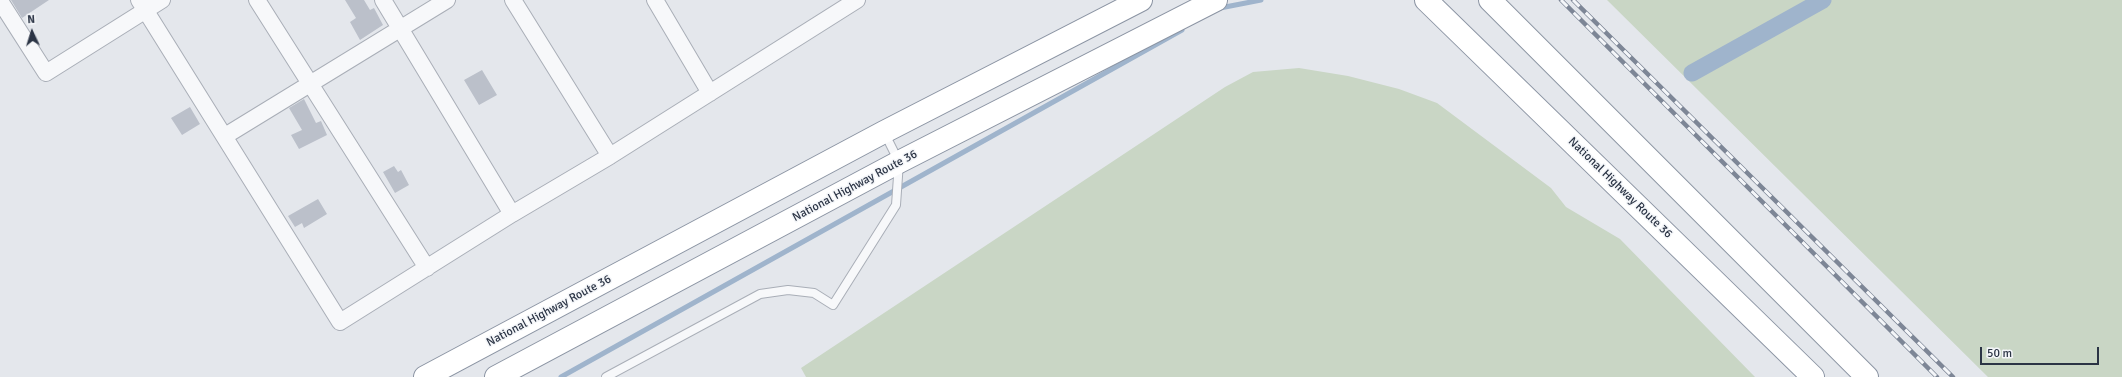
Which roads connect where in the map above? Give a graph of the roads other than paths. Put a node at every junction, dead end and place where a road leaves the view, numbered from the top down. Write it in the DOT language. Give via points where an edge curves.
graph roads {
  1 [pos="162,0"];
  2 [pos="257,0"];
  3 [pos="383,0"];
  4 [pos="447,0"];
  5 [pos="513,0"];
  6 [pos="655,0"];
  7 [pos="857,0"];
  8 [pos="1141,0"];
  9 [pos="1216,0"];
  10 [pos="1426,0"];
  11 [pos="1490,0"];
  12 [pos="0,1"];
  13 [pos="142,5"];
  14 [pos="401,28"];
  15 [pos="310,84"];
  16 [pos="710,93"];
  17 [pos="884,132"];
  18 [pos="225,136"];
  19 [pos="610,156"];
  20 [pos="899,162"];
  21 [pos="512,214"];
  22 [pos="426,268"];
  23 [pos="425,377"];
  24 [pos="496,377"];
  25 [pos="606,377"];
  26 [pos="1813,377"];
  27 [pos="1867,377"];
  1 -- 13 [label="street"];
  2 -- 15 [label="street"];
  3 -- 14 [label="street"];
  4 -- 14 [label="street"];
  5 -- 19 [label="street"];
  6 -- 16 [label="street"];
  7 -- 16 [label="street"];
  8 -- 17 [label="highway, National Highway Route 36"];
  9 -- 20 [label="highway, National Highway Route 36"];
  10 -- 26 [label="highway, National Highway Route 36"];
  11 -- 27 [label="highway"];
  12 -- 13 [label="street" via="46,73"];
  13 -- 18 [label="street"];
  14 -- 15 [label="street"];
  14 -- 21 [label="street"];
  15 -- 18 [label="street"];
  15 -- 22 [label="street"];
  16 -- 19 [label="street"];
  17 -- 20 [label="lane"];
  17 -- 23 [label="highway, National Highway Route 36"];
  18 -- 22 [label="street" via="340,322"];
  19 -- 21 [label="street"];
  20 -- 24 [label="highway, National Highway Route 36"];
  20 -- 25 [label="lane" via="896,205 833,304 814,293 788,290 760,294"];
  21 -- 22 [label="street"];
}
